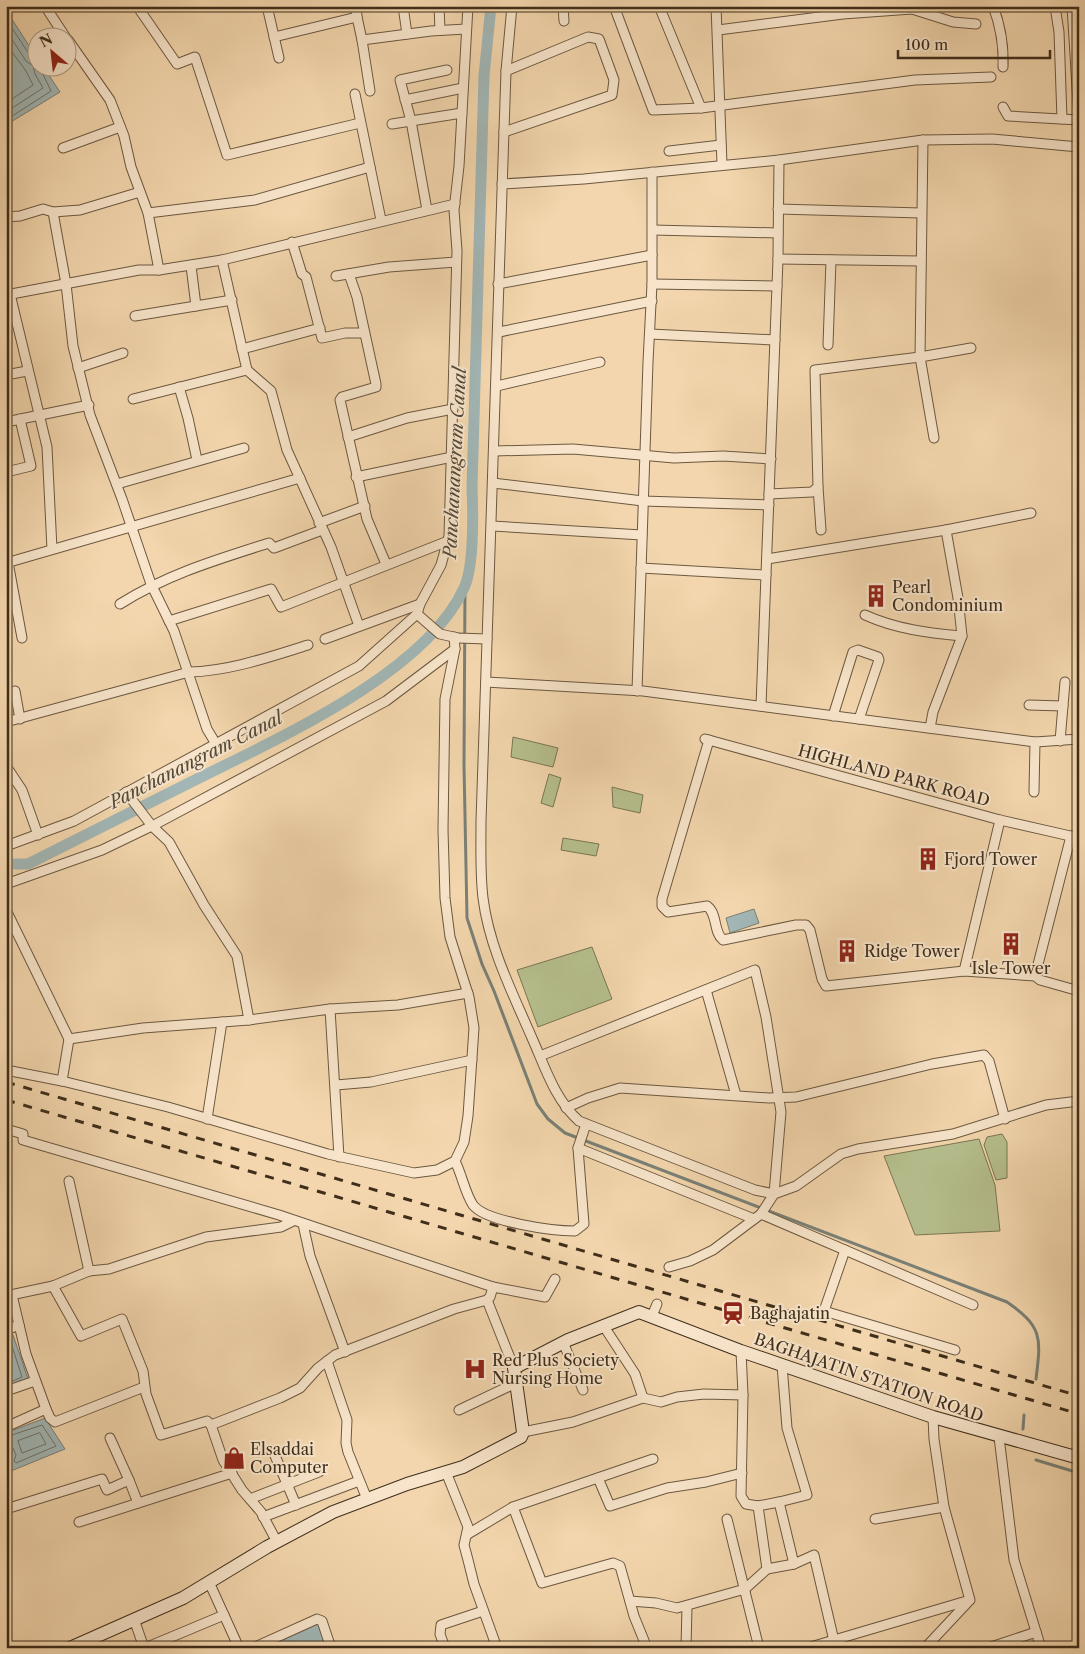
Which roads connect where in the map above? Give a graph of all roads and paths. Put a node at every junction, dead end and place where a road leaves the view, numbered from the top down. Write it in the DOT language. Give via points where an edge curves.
graph roads {
  1 [pos="45,6"];
  2 [pos="137,6"];
  3 [pos="267,6"];
  4 [pos="356,6"];
  5 [pos="403,6"];
  6 [pos="439,6"];
  7 [pos="468,6"];
  8 [pos="512,6"];
  9 [pos="563,6"];
  10 [pos="614,6"];
  11 [pos="658,6"];
  12 [pos="716,6"];
  13 [pos="993,6"];
  14 [pos="1055,6"];
  15 [pos="1072,6"];
  16 [pos="357,17"];
  17 [pos="564,21"];
  18 [pos="976,24"];
  19 [pos="60,28"];
  20 [pos="466,29"];
  21 [pos="440,30"];
  22 [pos="718,30"];
  23 [pos="407,34"];
  24 [pos="274,37"];
  25 [pos="362,40"];
  26 [pos="78,55"];
  27 [pos="278,58"];
  28 [pos="1003,67"];
  29 [pos="447,70"];
  30 [pos="506,72"];
  31 [pos="991,77"];
  32 [pos="463,88"];
  33 [pos="370,91"];
  34 [pos="355,94"];
  35 [pos="405,100"];
  36 [pos="720,105"];
  37 [pos="1003,107"];
  38 [pos="700,108"];
  39 [pos="462,113"];
  40 [pos="1062,119"];
  41 [pos="1079,120"];
  42 [pos="411,121"];
  43 [pos="360,123"];
  44 [pos="392,124"];
  45 [pos="120,127"];
  46 [pos="504,132"];
  47 [pos="923,140"];
  48 [pos="721,145"];
  49 [pos="1079,147"];
  50 [pos="63,148"];
  51 [pos="669,151"];
  52 [pos="780,160"];
  53 [pos="722,164"];
  54 [pos="370,167"];
  55 [pos="652,172"];
  56 [pos="502,184"];
  57 [pos="140,192"];
  58 [pos="455,204"];
  59 [pos="778,209"];
  60 [pos="427,210"];
  61 [pos="53,212"];
  62 [pos="148,213"];
  63 [pos="921,214"];
  64 [pos="6,217"];
  65 [pos="381,220"];
  66 [pos="653,230"];
  67 [pos="778,233"];
  68 [pos="292,242"];
  69 [pos="652,255"];
  70 [pos="778,258"];
  71 [pos="222,260"];
  72 [pos="830,260"];
  73 [pos="920,261"];
  74 [pos="456,262"];
  75 [pos="191,266"];
  76 [pos="159,270"];
  77 [pos="349,274"];
  78 [pos="336,276"];
  79 [pos="66,284"];
  80 [pos="498,284"];
  81 [pos="652,284"];
  82 [pos="777,286"];
  83 [pos="8,294"];
  84 [pos="232,300"];
  85 [pos="652,301"];
  86 [pos="196,306"];
  87 [pos="135,316"];
  88 [pos="320,328"];
  89 [pos="499,332"];
  90 [pos="363,333"];
  91 [pos="650,334"];
  92 [pos="775,340"];
  93 [pos="828,345"];
  94 [pos="972,348"];
  95 [pos="242,349"];
  96 [pos="123,353"];
  97 [pos="920,357"];
  98 [pos="600,362"];
  99 [pos="78,368"];
  100 [pos="247,370"];
  101 [pos="27,371"];
  102 [pos="6,375"];
  103 [pos="497,386"];
  104 [pos="178,387"];
  105 [pos="133,400"];
  106 [pos="89,405"];
  107 [pos="453,409"];
  108 [pos="39,415"];
  109 [pos="20,419"];
  110 [pos="6,422"];
  111 [pos="348,437"];
  112 [pos="934,438"];
  113 [pos="244,448"];
  114 [pos="494,451"];
  115 [pos="645,455"];
  116 [pos="452,457"];
  117 [pos="771,459"];
  118 [pos="197,460"];
  119 [pos="6,472"];
  120 [pos="356,477"];
  121 [pos="300,478"];
  122 [pos="493,483"];
  123 [pos="117,484"];
  124 [pos="818,487"];
  125 [pos="769,494"];
  126 [pos="643,501"];
  127 [pos="769,505"];
  128 [pos="365,506"];
  129 [pos="1031,513"];
  130 [pos="130,526"];
  131 [pos="320,526"];
  132 [pos="492,526"];
  133 [pos="822,530"];
  134 [pos="946,530"];
  135 [pos="642,535"];
  136 [pos="448,541"];
  137 [pos="52,549"];
  138 [pos="767,559"];
  139 [pos="7,562"];
  140 [pos="386,564"];
  141 [pos="641,568"];
  142 [pos="766,575"];
  143 [pos="343,581"];
  144 [pos="151,584"];
  145 [pos="120,604"];
  146 [pos="420,604"];
  147 [pos="864,615"];
  148 [pos="421,617"];
  149 [pos="169,622"];
  150 [pos="358,626"];
  151 [pos="962,636"];
  152 [pos="22,638"];
  153 [pos="456,638"];
  154 [pos="325,639"];
  155 [pos="487,639"];
  156 [pos="308,645"];
  157 [pos="454,649"];
  158 [pos="188,672"];
  159 [pos="486,682"];
  160 [pos="1065,682"];
  161 [pos="15,691"];
  162 [pos="637,691"];
  163 [pos="1030,705"];
  164 [pos="762,706"];
  165 [pos="1063,706"];
  166 [pos="832,716"];
  167 [pos="20,719"];
  168 [pos="858,719"];
  169 [pos="6,722"];
  170 [pos="930,728"];
  171 [pos="1079,739"];
  172 [pos="1060,741"];
  173 [pos="1034,742"];
  174 [pos="216,744"];
  175 [pos="6,766"];
  176 [pos="126,792"];
  177 [pos="1034,792"];
  178 [pos="1000,820"];
  179 [pos="152,826"];
  180 [pos="38,835"];
  181 [pos="1075,837"];
  182 [pos="6,846"];
  183 [pos="6,884"];
  184 [pos="6,910"];
  185 [pos="964,971"];
  186 [pos="1034,976"];
  187 [pos="706,990"];
  188 [pos="1079,991"];
  189 [pos="468,993"];
  190 [pos="330,1009"];
  191 [pos="249,1020"];
  192 [pos="222,1022"];
  193 [pos="69,1039"];
  194 [pos="540,1056"];
  195 [pos="472,1060"];
  196 [pos="6,1070"];
  197 [pos="62,1081"];
  198 [pos="336,1085"];
  199 [pos="736,1095"];
  200 [pos="779,1097"];
  201 [pos="1079,1100"];
  202 [pos="566,1108"];
  203 [pos="208,1119"];
  204 [pos="1005,1119"];
  205 [pos="585,1127"];
  206 [pos="6,1129"];
  207 [pos="578,1148"];
  208 [pos="338,1157"];
  209 [pos="457,1166"];
  210 [pos="69,1181"];
  211 [pos="774,1194"];
  212 [pos="757,1216"];
  213 [pos="293,1221"];
  214 [pos="303,1224"];
  215 [pos="845,1250"];
  216 [pos="669,1267"];
  217 [pos="89,1271"];
  218 [pos="555,1279"];
  219 [pos="54,1286"];
  220 [pos="493,1287"];
  221 [pos="9,1295"];
  222 [pos="487,1300"];
  223 [pos="656,1304"];
  224 [pos="973,1305"];
  225 [pos="652,1316"];
  226 [pos="19,1325"];
  227 [pos="603,1325"];
  228 [pos="6,1330"];
  229 [pos="563,1342"];
  230 [pos="955,1350"];
  231 [pos="740,1351"];
  232 [pos="345,1352"];
  233 [pos="327,1361"];
  234 [pos="782,1364"];
  235 [pos="514,1368"];
  236 [pos="35,1382"];
  237 [pos="516,1383"];
  238 [pos="144,1387"];
  239 [pos="583,1390"];
  240 [pos="6,1391"];
  241 [pos="743,1395"];
  242 [pos="643,1398"];
  243 [pos="46,1409"];
  244 [pos="459,1410"];
  245 [pos="933,1417"];
  246 [pos="211,1425"];
  247 [pos="6,1427"];
  248 [pos="523,1432"];
  249 [pos="999,1437"];
  250 [pos="110,1438"];
  251 [pos="273,1451"];
  252 [pos="1079,1458"];
  253 [pos="653,1459"];
  254 [pos="319,1472"];
  255 [pos="446,1472"];
  256 [pos="232,1473"];
  257 [pos="742,1473"];
  258 [pos="598,1478"];
  259 [pos="129,1480"];
  260 [pos="359,1481"];
  261 [pos="286,1484"];
  262 [pos="250,1499"];
  263 [pos="367,1499"];
  264 [pos="779,1502"];
  265 [pos="138,1503"];
  266 [pos="296,1505"];
  267 [pos="758,1506"];
  268 [pos="944,1506"];
  269 [pos="513,1507"];
  270 [pos="6,1509"];
  271 [pos="263,1517"];
  272 [pos="727,1519"];
  273 [pos="875,1519"];
  274 [pos="78,1522"];
  275 [pos="468,1534"];
  276 [pos="277,1542"];
  277 [pos="794,1564"];
  278 [pos="767,1569"];
  279 [pos="209,1582"];
  280 [pos="745,1589"];
  281 [pos="970,1600"];
  282 [pos="630,1601"];
  283 [pos="687,1606"];
  284 [pos="483,1611"];
  285 [pos="224,1615"];
  286 [pos="134,1619"];
  287 [pos="1036,1632"];
  288 [pos="834,1641"];
  289 [pos="70,1648"];
  290 [pos="145,1648"];
  291 [pos="239,1648"];
  292 [pos="253,1648"];
  293 [pos="331,1648"];
  294 [pos="445,1648"];
  295 [pos="497,1648"];
  296 [pos="647,1648"];
  297 [pos="686,1648"];
  298 [pos="759,1648"];
  299 [pos="807,1648"];
  300 [pos="924,1648"];
  301 [pos="988,1648"];
  302 [pos="1041,1648"];
  1 -- 19 [label="street"];
  2 -- 43 [label="street" via="176,64 194,57 227,155"];
  3 -- 24 [label="street"];
  4 -- 16 [label="street"];
  5 -- 23 [label="street"];
  6 -- 21 [label="street"];
  7 -- 20 [label="street"];
  8 -- 30 [label="street"];
  9 -- 17 [label="street"];
  10 -- 38 [label="street" via="654,110"];
  11 -- 38 [label="street"];
  12 -- 22 [label="street"];
  13 -- 28 [label="street" via="1004,46"];
  14 -- 40 [label="street"];
  15 -- 41 [label="street"];
  16 -- 24 [label="street"];
  16 -- 25 [label="street"];
  18 -- 22 [label="street" via="953,22 912,9"];
  20 -- 21 [label="street"];
  20 -- 32 [label="street"];
  21 -- 23 [label="street"];
  22 -- 36 [label="street"];
  23 -- 25 [label="street"];
  24 -- 27 [label="street"];
  25 -- 33 [label="street"];
  26 -- 45 [label="street" via="110,100"];
  29 -- 35 [label="street" via="400,80"];
  30 -- 46 [label="street"];
  30 -- 46 [label="street" via="588,37 595,37 600,39 614,80 612,95"];
  31 -- 36 [label="street" via="915,80"];
  32 -- 35 [label="street"];
  32 -- 39 [label="street"];
  34 -- 43 [label="street"];
  35 -- 42 [label="street"];
  36 -- 38 [label="street"];
  36 -- 48 [label="street"];
  37 -- 40 [label="street" via="1008,116"];
  39 -- 42 [label="street"];
  39 -- 58 [label="street"];
  40 -- 41 [label="street"];
  42 -- 44 [label="street"];
  42 -- 60 [label="street"];
  43 -- 54 [label="street"];
  45 -- 50 [label="street"];
  45 -- 57 [label="street"];
  46 -- 56 [label="street"];
  47 -- 49 [label="street" via="1000,140"];
  47 -- 52 [label="street"];
  47 -- 63 [label="street"];
  48 -- 51 [label="street"];
  48 -- 53 [label="street"];
  52 -- 53 [label="street"];
  52 -- 59 [label="street"];
  53 -- 55 [label="street"];
  54 -- 62 [label="street" via="255,200"];
  54 -- 65 [label="street"];
  55 -- 56 [label="street"];
  55 -- 66 [label="street"];
  56 -- 80 [label="street"];
  57 -- 61 [label="street" via="80,210"];
  57 -- 62 [label="street"];
  58 -- 60 [label="street"];
  58 -- 74 [label="street"];
  59 -- 63 [label="street"];
  59 -- 67 [label="street"];
  60 -- 65 [label="street"];
  61 -- 64 [label="street" via="43,209"];
  61 -- 79 [label="street"];
  62 -- 76 [label="street"];
  63 -- 73 [label="street"];
  65 -- 68 [label="street"];
  66 -- 67 [label="street"];
  66 -- 69 [label="street"];
  67 -- 70 [label="street"];
  68 -- 71 [label="street"];
  68 -- 88 [label="street"];
  69 -- 80 [label="street"];
  69 -- 81 [label="street"];
  70 -- 72 [label="street"];
  70 -- 82 [label="street"];
  71 -- 75 [label="street"];
  71 -- 84 [label="street"];
  72 -- 73 [label="street"];
  72 -- 93 [label="street"];
  73 -- 97 [label="street"];
  74 -- 77 [label="street" via="389,266"];
  74 -- 107 [label="street"];
  75 -- 76 [label="street"];
  75 -- 86 [label="street"];
  76 -- 79 [label="street" via="139,270"];
  77 -- 78 [label="street"];
  77 -- 90 [label="street"];
  79 -- 83 [label="street"];
  79 -- 99 [label="street"];
  80 -- 89 [label="street"];
  81 -- 82 [label="street"];
  81 -- 85 [label="street"];
  82 -- 92 [label="street"];
  83 -- 101 [label="street"];
  84 -- 86 [label="street"];
  84 -- 95 [label="street"];
  85 -- 89 [label="street"];
  85 -- 91 [label="street"];
  86 -- 87 [label="street"];
  88 -- 90 [label="street" via="322,338"];
  88 -- 95 [label="street"];
  89 -- 103 [label="street"];
  90 -- 111 [label="street" via="376,384 373,388 340,398"];
  91 -- 92 [label="street"];
  91 -- 115 [label="street"];
  92 -- 117 [label="street"];
  94 -- 97 [label="street"];
  95 -- 100 [label="street"];
  96 -- 99 [label="street"];
  97 -- 112 [label="street"];
  97 -- 124 [label="street" via="815,370"];
  98 -- 103 [label="street"];
  99 -- 106 [label="street"];
  100 -- 104 [label="street"];
  100 -- 121 [label="street" via="271,391 287,450"];
  101 -- 102 [label="street"];
  101 -- 108 [label="street"];
  103 -- 114 [label="street"];
  104 -- 105 [label="street"];
  104 -- 118 [label="street"];
  106 -- 108 [label="street"];
  106 -- 123 [label="street"];
  107 -- 111 [label="street" via="407,418"];
  107 -- 116 [label="street"];
  108 -- 109 [label="street"];
  108 -- 137 [label="street" via="48,456"];
  109 -- 110 [label="street"];
  109 -- 119 [label="street" via="31,466"];
  111 -- 120 [label="street"];
  113 -- 118 [label="street"];
  114 -- 115 [label="street" via="573,449"];
  114 -- 122 [label="street"];
  115 -- 117 [label="street"];
  115 -- 126 [label="street"];
  116 -- 120 [label="street"];
  116 -- 136 [label="street"];
  117 -- 125 [label="street"];
  118 -- 123 [label="street"];
  120 -- 128 [label="street"];
  121 -- 130 [label="street"];
  121 -- 131 [label="street"];
  122 -- 126 [label="street"];
  122 -- 132 [label="street"];
  123 -- 130 [label="street"];
  124 -- 125 [label="street" via="812,492"];
  124 -- 133 [label="street"];
  125 -- 127 [label="street"];
  126 -- 127 [label="street"];
  126 -- 135 [label="street"];
  127 -- 138 [label="street"];
  128 -- 131 [label="street"];
  128 -- 140 [label="street" via="371,532"];
  129 -- 134 [label="street"];
  130 -- 137 [label="street"];
  130 -- 144 [label="street"];
  131 -- 143 [label="street"];
  131 -- 144 [label="street" via="274,548 269,543"];
  132 -- 135 [label="street"];
  132 -- 155 [label="street"];
  134 -- 138 [label="street"];
  134 -- 151 [label="street"];
  135 -- 141 [label="street"];
  136 -- 140 [label="street"];
  136 -- 146 [label="street" via="441,565"];
  137 -- 139 [label="street"];
  138 -- 142 [label="street"];
  139 -- 152 [label="street"];
  140 -- 143 [label="street"];
  141 -- 142 [label="street"];
  141 -- 162 [label="street"];
  142 -- 164 [label="street"];
  143 -- 149 [label="street" via="280,607 271,589"];
  143 -- 150 [label="street"];
  144 -- 145 [label="street"];
  144 -- 149 [label="street"];
  146 -- 148 [label="street"];
  146 -- 150 [label="street"];
  147 -- 151 [label="street" via="904,629"];
  148 -- 153 [label="street" via="440,634"];
  148 -- 174 [label="street" via="359,666"];
  149 -- 158 [label="street"];
  150 -- 154 [label="street"];
  151 -- 170 [label="street"];
  153 -- 155 [label="street"];
  153 -- 157 [label="street"];
  155 -- 159 [label="street"];
  156 -- 158 [label="street" via="258,662 208,672"];
  157 -- 179 [label="street" via="386,700"];
  157 -- 189 [label="street" via="445,699 445,898 450,937"];
  158 -- 167 [label="street"];
  158 -- 174 [label="street" via="207,729"];
  159 -- 162 [label="street"];
  159 -- 194 [label="street" via="481,822 483,898 490,932"];
  160 -- 165 [label="street"];
  161 -- 167 [label="street"];
  162 -- 164 [label="street"];
  163 -- 165 [label="street"];
  164 -- 166 [label="street"];
  165 -- 172 [label="street"];
  166 -- 168 [label="street"];
  166 -- 168 [label="street" via="853,652 858,650 879,660"];
  167 -- 169 [label="street"];
  168 -- 170 [label="street"];
  170 -- 173 [label="street"];
  171 -- 172 [label="street"];
  172 -- 173 [label="street"];
  173 -- 177 [label="street"];
  174 -- 176 [label="street"];
  175 -- 180 [label="street" via="22,790"];
  176 -- 179 [label="street"];
  176 -- 180 [label="street" via="74,822"];
  178 -- 181 [label="street, HIGHLAND PARK ROAD"];
  178 -- 185 [label="street"];
  178 -- 185 [label="street, HIGHLAND PARK ROAD" via="706,739 662,899 668,912 707,906 712,909 719,937 723,940 806,925 826,986"];
  179 -- 183 [label="street" via="102,850"];
  179 -- 191 [label="street" via="169,842 237,956"];
  180 -- 182 [label="street"];
  181 -- 186 [label="street"];
  184 -- 193 [label="street"];
  185 -- 186 [label="street"];
  186 -- 188 [label="street"];
  187 -- 194 [label="street"];
  187 -- 199 [label="street"];
  187 -- 200 [label="street" via="755,970"];
  189 -- 190 [label="street" via="398,1005"];
  189 -- 195 [label="street" via="474,1028"];
  190 -- 191 [label="street"];
  190 -- 198 [label="street"];
  191 -- 192 [label="street"];
  192 -- 193 [label="street" via="143,1028"];
  192 -- 203 [label="street"];
  193 -- 197 [label="street"];
  194 -- 202 [label="street"];
  195 -- 198 [label="street" via="371,1082"];
  195 -- 209 [label="street" via="467,1125"];
  196 -- 197 [label="street"];
  197 -- 203 [label="street"];
  198 -- 208 [label="street"];
  199 -- 200 [label="street"];
  199 -- 202 [label="street" via="620,1088"];
  200 -- 204 [label="street" via="796,1097 932,1064 984,1055 989,1062"];
  200 -- 211 [label="street"];
  201 -- 204 [label="street" via="1046,1105"];
  202 -- 205 [label="street"];
  203 -- 208 [label="street"];
  204 -- 211 [label="street" via="953,1134 841,1154 796,1186"];
  205 -- 207 [label="street"];
  205 -- 211 [label="street"];
  206 -- 213 [label="street" via="23,1134 23,1140"];
  207 -- 209 [label="street" via="584,1224 574,1231 538,1228 485,1214 472,1203"];
  207 -- 212 [label="street"];
  208 -- 209 [label="street" via="414,1173"];
  210 -- 217 [label="street"];
  211 -- 212 [label="street"];
  212 -- 215 [label="street"];
  212 -- 216 [label="street" via="713,1250"];
  213 -- 214 [label="street"];
  213 -- 217 [label="street" via="280,1227 206,1237 118,1266"];
  214 -- 220 [label="street"];
  214 -- 232 [label="street" via="310,1256"];
  215 -- 224 [label="street"];
  215 -- 230 [label="street" via="824,1311"];
  217 -- 219 [label="street"];
  218 -- 220 [label="street" via="545,1297"];
  219 -- 221 [label="street"];
  219 -- 238 [label="street" via="81,1336 122,1319 143,1371"];
  220 -- 222 [label="street"];
  221 -- 226 [label="street"];
  222 -- 232 [label="street" via="454,1309"];
  222 -- 235 [label="street"];
  223 -- 225 [label="street"];
  225 -- 227 [label="street, BAGHAJATIN STATION ROAD" via="639,1312"];
  225 -- 231 [label="street, BAGHAJATIN STATION ROAD"];
  226 -- 228 [label="street"];
  226 -- 236 [label="street"];
  227 -- 229 [label="street, BAGHAJATIN STATION ROAD"];
  227 -- 242 [label="street" via="634,1374"];
  229 -- 235 [label="street, BAGHAJATIN STATION ROAD"];
  229 -- 239 [label="street"];
  231 -- 234 [label="street, BAGHAJATIN STATION ROAD"];
  231 -- 241 [label="street"];
  232 -- 233 [label="street"];
  233 -- 246 [label="street" via="300,1388"];
  233 -- 260 [label="street" via="347,1420 348,1452"];
  234 -- 245 [label="street, BAGHAJATIN STATION ROAD"];
  234 -- 264 [label="street" via="787,1428 806,1494"];
  235 -- 237 [label="street"];
  236 -- 240 [label="street"];
  236 -- 243 [label="street"];
  237 -- 244 [label="street"];
  237 -- 248 [label="street"];
  238 -- 243 [label="street" via="55,1422"];
  238 -- 246 [label="street" via="161,1434 198,1422 207,1421"];
  241 -- 242 [label="street" via="704,1394 661,1402"];
  241 -- 257 [label="street"];
  242 -- 248 [label="street" via="573,1422"];
  243 -- 247 [label="street"];
  245 -- 249 [label="street, BAGHAJATIN STATION ROAD"];
  245 -- 268 [label="street"];
  246 -- 256 [label="street" via="223,1460"];
  248 -- 255 [label="street" via="521,1437 463,1467"];
  249 -- 252 [label="street, BAGHAJATIN STATION ROAD"];
  249 -- 287 [label="street" via="1014,1560"];
  250 -- 259 [label="street"];
  251 -- 261 [label="street"];
  253 -- 258 [label="street"];
  254 -- 261 [label="street"];
  255 -- 263 [label="street"];
  255 -- 275 [label="street"];
  256 -- 262 [label="street"];
  256 -- 265 [label="street"];
  257 -- 258 [label="street" via="667,1488 610,1506"];
  257 -- 267 [label="street" via="741,1496 746,1504"];
  258 -- 269 [label="street"];
  259 -- 265 [label="street"];
  259 -- 270 [label="street" via="107,1490 102,1479"];
  260 -- 263 [label="street"];
  260 -- 266 [label="street"];
  261 -- 262 [label="street"];
  261 -- 266 [label="street"];
  262 -- 271 [label="street"];
  263 -- 276 [label="street" via="333,1512"];
  264 -- 267 [label="street"];
  264 -- 277 [label="street"];
  265 -- 274 [label="street"];
  266 -- 271 [label="street"];
  267 -- 278 [label="street"];
  268 -- 273 [label="street"];
  268 -- 281 [label="street"];
  269 -- 275 [label="street"];
  269 -- 282 [label="street" via="542,1583 617,1563"];
  271 -- 276 [label="street"];
  272 -- 280 [label="street"];
  275 -- 284 [label="street" via="464,1545"];
  276 -- 279 [label="street"];
  277 -- 278 [label="street"];
  277 -- 288 [label="street" via="814,1555"];
  278 -- 280 [label="street"];
  279 -- 285 [label="street"];
  279 -- 286 [label="street" via="183,1598"];
  280 -- 283 [label="street"];
  280 -- 298 [label="street"];
  281 -- 288 [label="street"];
  281 -- 300 [label="street"];
  282 -- 283 [label="street" via="656,1602 677,1608"];
  282 -- 296 [label="street"];
  283 -- 297 [label="street"];
  284 -- 294 [label="street" via="441,1625 440,1634"];
  284 -- 295 [label="street"];
  285 -- 290 [label="street"];
  285 -- 291 [label="street"];
  286 -- 289 [label="street"];
  286 -- 290 [label="street"];
  287 -- 301 [label="street"];
  287 -- 302 [label="street"];
  288 -- 299 [label="street"];
  292 -- 293 [label="street" via="317,1619 322,1620"];
}
